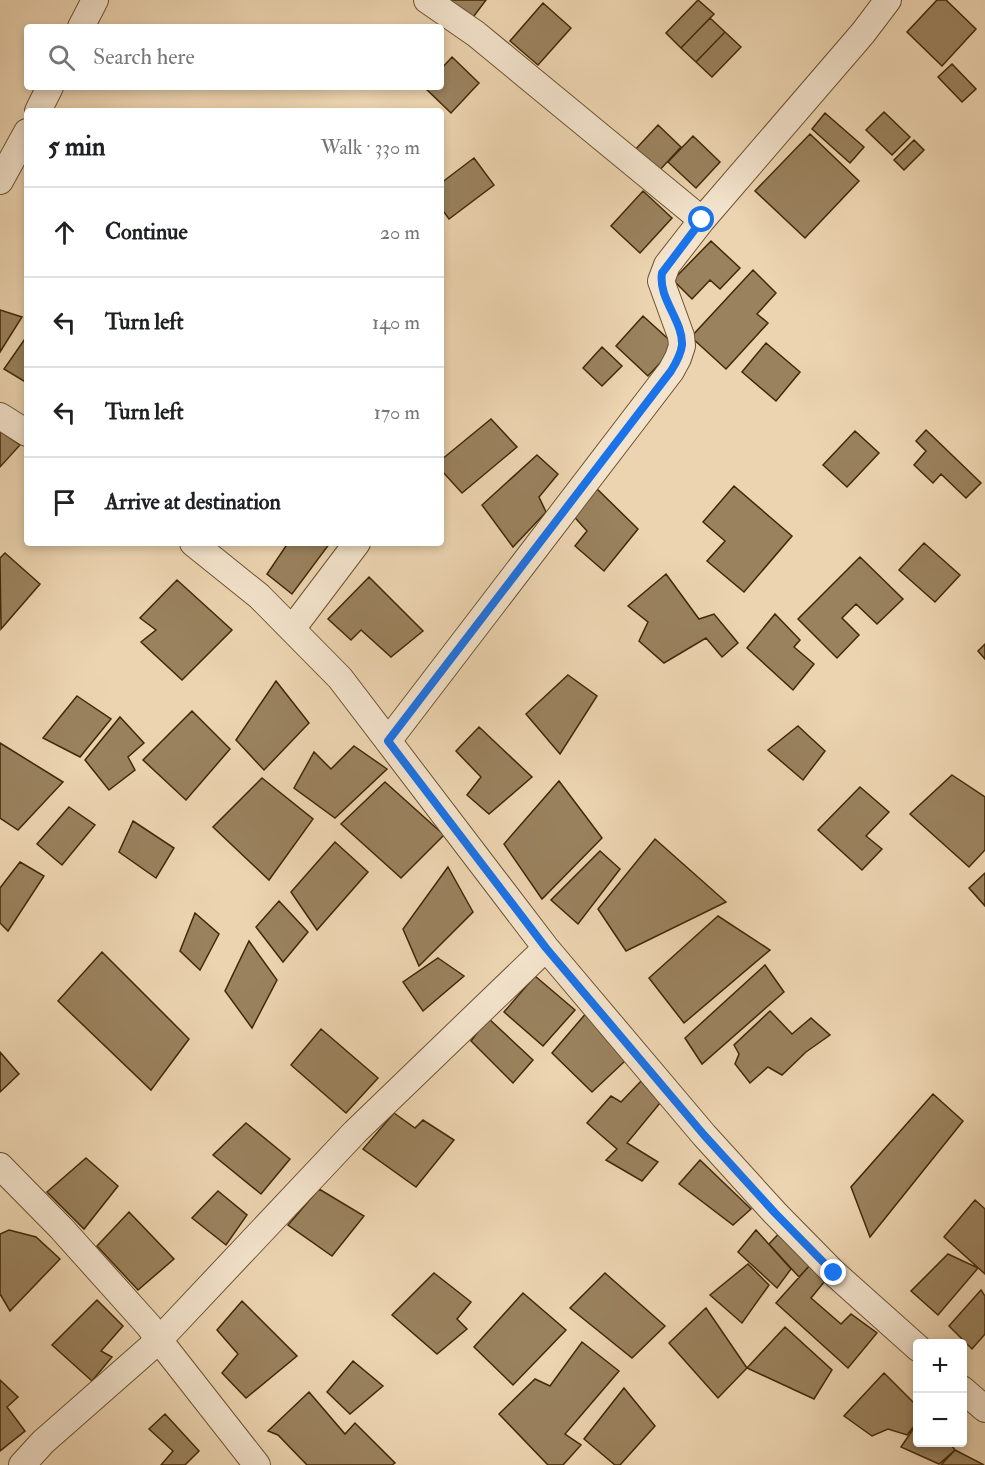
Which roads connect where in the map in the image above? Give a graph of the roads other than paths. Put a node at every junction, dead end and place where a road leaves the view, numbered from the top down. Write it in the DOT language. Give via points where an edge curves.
graph roads {
  1 [pos="95,0"];
  2 [pos="427,0"];
  3 [pos="888,0"];
  4 [pos="83,24"];
  5 [pos="48,90"];
  6 [pos="40,108"];
  7 [pos="24,137"];
  8 [pos="0,181"];
  9 [pos="702,220"];
  10 [pos="0,416"];
  11 [pos="24,431"];
  12 [pos="197,546"];
  13 [pos="355,546"];
  14 [pos="292,629"];
  15 [pos="388,741"];
  16 [pos="546,948"];
  17 [pos="0,1166"];
  18 [pos="159,1341"];
  19 [pos="913,1344"];
  20 [pos="967,1393"];
  21 [pos="985,1409"];
  22 [pos="22,1465"];
  23 [pos="257,1465"];
  1 -- 4 [label="street"];
  2 -- 9 [label="street" via="476,34"];
  3 -- 9 [label="street"];
  5 -- 6 [label="street"];
  7 -- 8 [label="street"];
  9 -- 15 [label="street" via="662,273 663,290 682,346 671,371"];
  10 -- 11 [label="street"];
  12 -- 14 [label="street" via="259,596"];
  13 -- 14 [label="street"];
  14 -- 15 [label="street" via="340,678"];
  15 -- 16 [label="street"];
  16 -- 18 [label="street" via="355,1132"];
  16 -- 19 [label="street" via="775,1213 834,1273"];
  17 -- 18 [label="street" via="61,1228"];
  18 -- 22 [label="street"];
  18 -- 23 [label="street"];
  20 -- 21 [label="street"];
}
